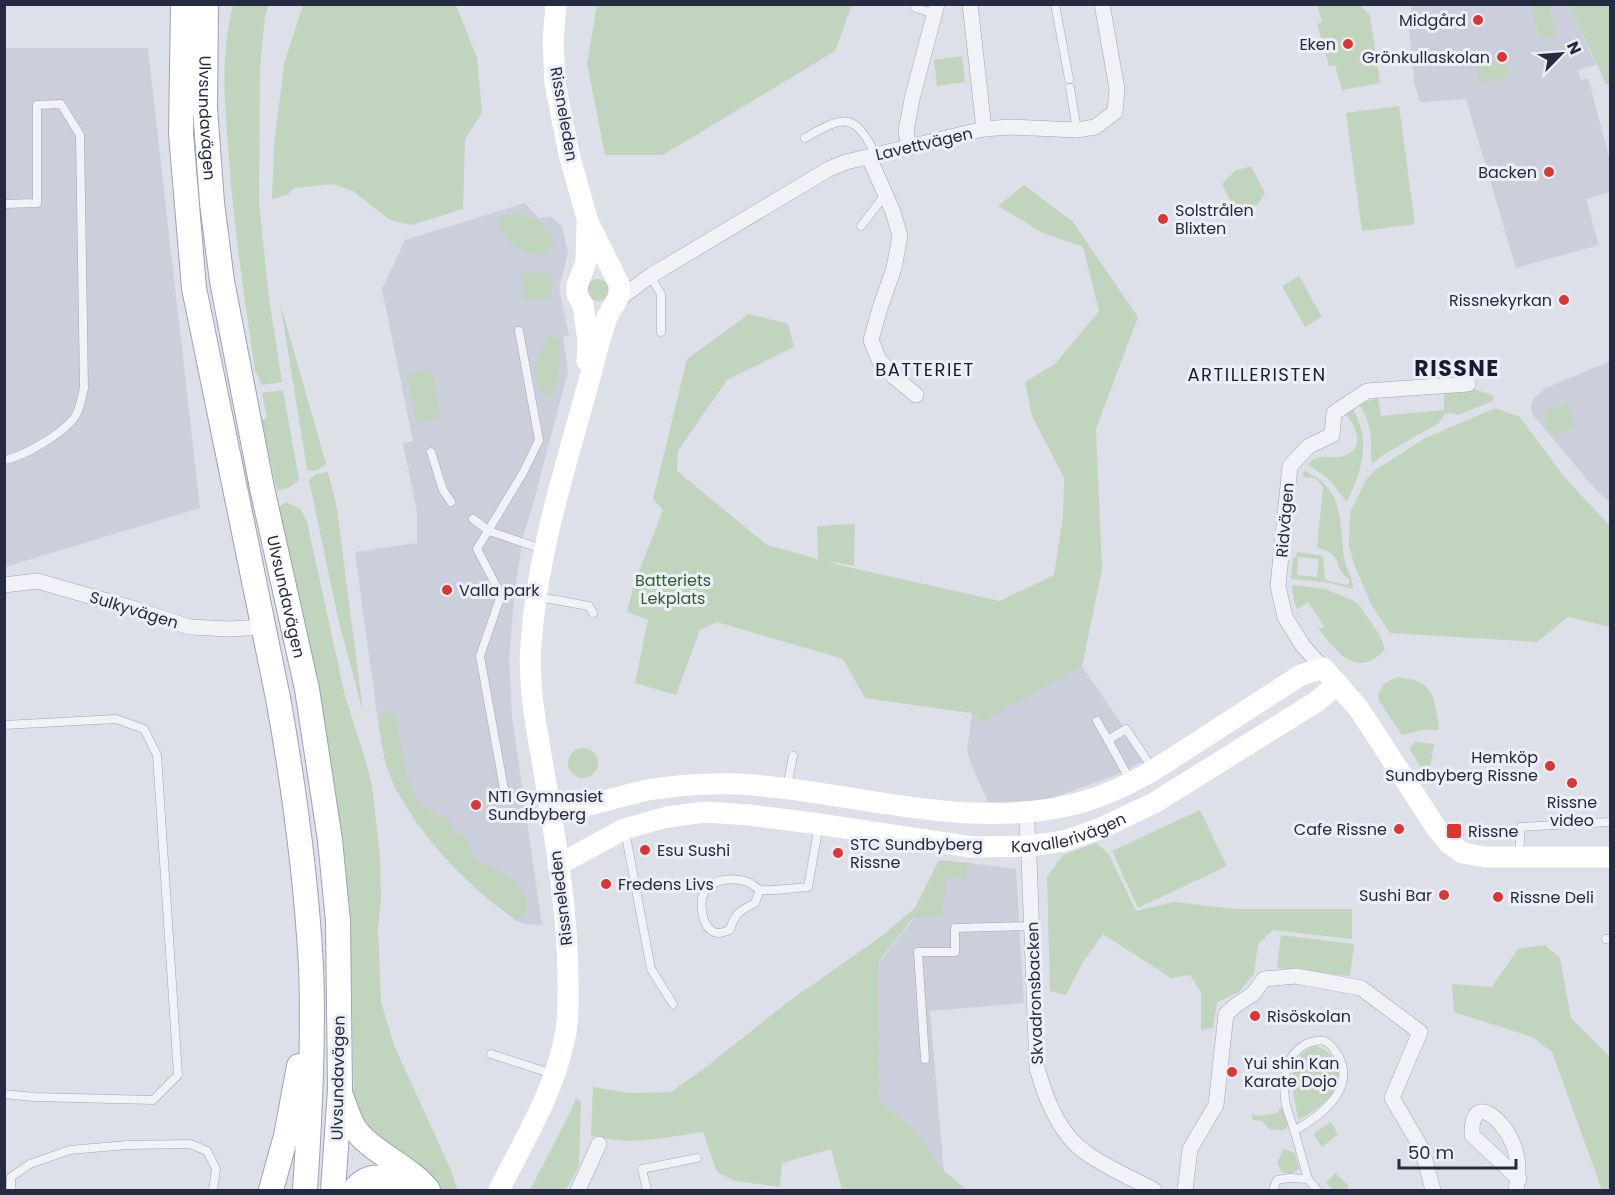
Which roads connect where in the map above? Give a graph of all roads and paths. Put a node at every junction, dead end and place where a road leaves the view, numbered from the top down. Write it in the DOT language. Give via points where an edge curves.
graph roads {
  1 [pos="183,4"];
  2 [pos="206,4"];
  3 [pos="556,4"];
  4 [pos="970,4"];
  5 [pos="1055,4"];
  6 [pos="1102,4"];
  7 [pos="916,8"];
  8 [pos="936,9"];
  9 [pos="1069,79"];
  10 [pos="1070,88"];
  11 [pos="984,129"];
  12 [pos="1077,130"];
  13 [pos="805,138"];
  14 [pos="909,148"];
  15 [pos="873,156"];
  16 [pos="885,194"];
  17 [pos="4,204"];
  18 [pos="588,222"];
  19 [pos="861,226"];
  20 [pos="614,274"];
  21 [pos="650,276"];
  22 [pos="580,278"];
  23 [pos="583,304"];
  24 [pos="614,304"];
  25 [pos="519,331"];
  26 [pos="661,332"];
  27 [pos="1468,384"];
  28 [pos="916,395"];
  29 [pos="431,452"];
  30 [pos="568,452"];
  31 [pos="4,460"];
  32 [pos="451,502"];
  33 [pos="473,519"];
  34 [pos="489,531"];
  35 [pos="543,550"];
  36 [pos="4,585"];
  37 [pos="537,597"];
  38 [pos="593,613"];
  39 [pos="264,627"];
  40 [pos="1323,668"];
  41 [pos="1338,684"];
  42 [pos="307,689"];
  43 [pos="1097,720"];
  44 [pos="4,724"];
  45 [pos="1108,740"];
  46 [pos="793,756"];
  47 [pos="1154,771"];
  48 [pos="1131,783"];
  49 [pos="504,789"];
  50 [pos="787,789"];
  51 [pos="1026,812"];
  52 [pos="550,814"];
  53 [pos="1611,822"];
  54 [pos="819,824"];
  55 [pos="624,829"];
  56 [pos="1028,846"];
  57 [pos="1519,856"];
  58 [pos="1611,857"];
  59 [pos="558,866"];
  60 [pos="760,890"];
  61 [pos="1032,926"];
  62 [pos="311,968"];
  63 [pos="673,1004"];
  64 [pos="491,1054"];
  65 [pos="925,1059"];
  66 [pos="555,1075"];
  67 [pos="340,1090"];
  68 [pos="4,1094"];
  69 [pos="1294,1131"];
  70 [pos="599,1144"];
  71 [pos="697,1158"];
  72 [pos="1308,1179"];
  73 [pos="583,1189"];
  74 [pos="11,1191"];
  75 [pos="213,1191"];
  76 [pos="271,1191"];
  77 [pos="305,1191"];
  78 [pos="333,1191"];
  79 [pos="354,1191"];
  80 [pos="407,1191"];
  81 [pos="428,1191"];
  82 [pos="499,1191"];
  83 [pos="647,1191"];
  84 [pos="1154,1191"];
  85 [pos="1185,1191"];
  86 [pos="1273,1191"];
  87 [pos="1317,1191"];
  88 [pos="1433,1191"];
  1 -- 39 [label="main road, Ulvsundavägen" via="181,134 194,288"];
  2 -- 42 [label="main road, Ulvsundavägen" via="205,108 222,281 262,488"];
  3 -- 18 [label="street, Rissneleden" via="555,83"];
  4 -- 11 [label="street"];
  5 -- 9 [label="lane"];
  6 -- 12 [label="street, Lavettvägen" via="1117,89 1115,112 1095,127"];
  7 -- 8 [label="lane"];
  8 -- 14 [label="street" via="912,99 906,131"];
  10 -- 12 [label="lane"];
  11 -- 12 [label="street, Lavettvägen"];
  11 -- 14 [label="street, Lavettvägen"];
  13 -- 15 [label="lane" via="829,124 847,121 862,130"];
  14 -- 15 [label="street, Lavettvägen"];
  15 -- 16 [label="street"];
  15 -- 21 [label="street, Lavettvägen" via="829,169"];
  16 -- 19 [label="lane"];
  16 -- 28 [label="street" via="900,236 871,340 879,360"];
  17 -- 31 [label="lane" via="37,203 37,105 61,104 80,135 84,388 76,416 59,432 16,458"];
  18 -- 20 [label="street, Rissneleden"];
  18 -- 22 [label="street, Rissneleden" via="586,262"];
  20 -- 21 [label="street"];
  20 -- 22 [label="street" via="597,268"];
  20 -- 24 [label="street, Rissneleden" via="620,289"];
  21 -- 24 [label="street, Lavettvägen"];
  21 -- 26 [label="lane" via="661,294"];
  22 -- 23 [label="street, Rissneleden" via="577,294"];
  23 -- 24 [label="street" via="598,311"];
  23 -- 30 [label="street, Rissneleden" via="588,355"];
  24 -- 30 [label="street, Rissneleden"];
  25 -- 34 [label="lane" via="539,440"];
  27 -- 40 [label="street, Ridvägen" via="1367,391 1334,413 1332,435 1309,446 1290,466 1278,586 1285,617"];
  29 -- 32 [label="lane"];
  30 -- 35 [label="street, Rissneleden"];
  33 -- 34 [label="lane"];
  34 -- 35 [label="lane"];
  34 -- 49 [label="lane" via="477,549 501,595 480,656"];
  35 -- 37 [label="street, Rissneleden"];
  36 -- 39 [label="street, Sulkyvägen" via="37,581 190,627"];
  37 -- 38 [label="lane" via="589,606"];
  37 -- 52 [label="street, Rissneleden" via="531,645 534,712"];
  39 -- 42 [label="main road" via="277,626 284,631"];
  39 -- 62 [label="main road, Ulvsundavägen" via="292,776"];
  40 -- 41 [label="street"];
  40 -- 47 [label="street, Kavallerivägen" via="1302,675"];
  41 -- 56 [label="street, Kavallerivägen" via="1316,702 1154,803 1064,841"];
  41 -- 57 [label="street" via="1450,844 1463,853 1485,857"];
  42 -- 67 [label="main road, Ulvsundavägen" via="338,921"];
  43 -- 45 [label="lane"];
  44 -- 68 [label="lane" via="116,719 144,729 157,755 178,1075 153,1100"];
  45 -- 47 [label="lane" via="1126,729"];
  45 -- 48 [label="lane"];
  46 -- 50 [label="lane"];
  47 -- 48 [label="street, Kavallerivägen"];
  48 -- 51 [label="street, Kavallerivägen" via="1078,804"];
  50 -- 51 [label="street, Kavallerivägen" via="936,811"];
  50 -- 52 [label="street, Kavallerivägen" via="738,784 682,786"];
  51 -- 56 [label="street, Skvadronsbacken"];
  52 -- 59 [label="street, Rissneleden"];
  53 -- 57 [label="lane" via="1521,827"];
  54 -- 55 [label="street, Kavallerivägen" via="705,812"];
  54 -- 56 [label="street, Kavallerivägen" via="972,847"];
  54 -- 60 [label="lane" via="808,887"];
  55 -- 59 [label="street, Kavallerivägen"];
  55 -- 63 [label="lane" via="651,969"];
  56 -- 61 [label="street, Skvadronsbacken"];
  57 -- 58 [label="street"];
  59 -- 66 [label="street, Rissneleden" via="568,947 568,1003 565,1038"];
  60 -- 60 [label="lane" via="748,882 727,879 709,885 702,906 707,926 713,932 730,930 733,917 755,903"];
  61 -- 65 [label="lane" via="955,928 955,952 918,952"];
  61 -- 84 [label="street, Skvadronsbacken" via="1037,1068 1044,1092 1066,1132 1084,1152"];
  62 -- 76 [label="main road" via="296,1082"];
  62 -- 77 [label="main road, Ulvsundavägen"];
  64 -- 66 [label="lane"];
  66 -- 82 [label="street, Rissneleden"];
  67 -- 78 [label="main road, Ulvsundavägen"];
  67 -- 81 [label="main road" via="356,1131 409,1170"];
  69 -- 69 [label="lane" via="1285,1100 1289,1059 1303,1046 1325,1041 1343,1064 1341,1087 1320,1114"];
  69 -- 72 [label="lane"];
  70 -- 73 [label="street"];
  71 -- 83 [label="lane" via="642,1169"];
  72 -- 86 [label="lane" via="1277,1180"];
  72 -- 87 [label="lane"];
  74 -- 75 [label="lane" via="11,1177 30,1164 70,1150 190,1143 207,1151 216,1169"];
  79 -- 80 [label="main road" via="370,1179 383,1176"];
  85 -- 88 [label="street" via="1190,1149 1216,1105 1226,1014 1253,994 1264,979 1296,976 1361,988 1420,1032 1392,1098 1422,1149"];
}
